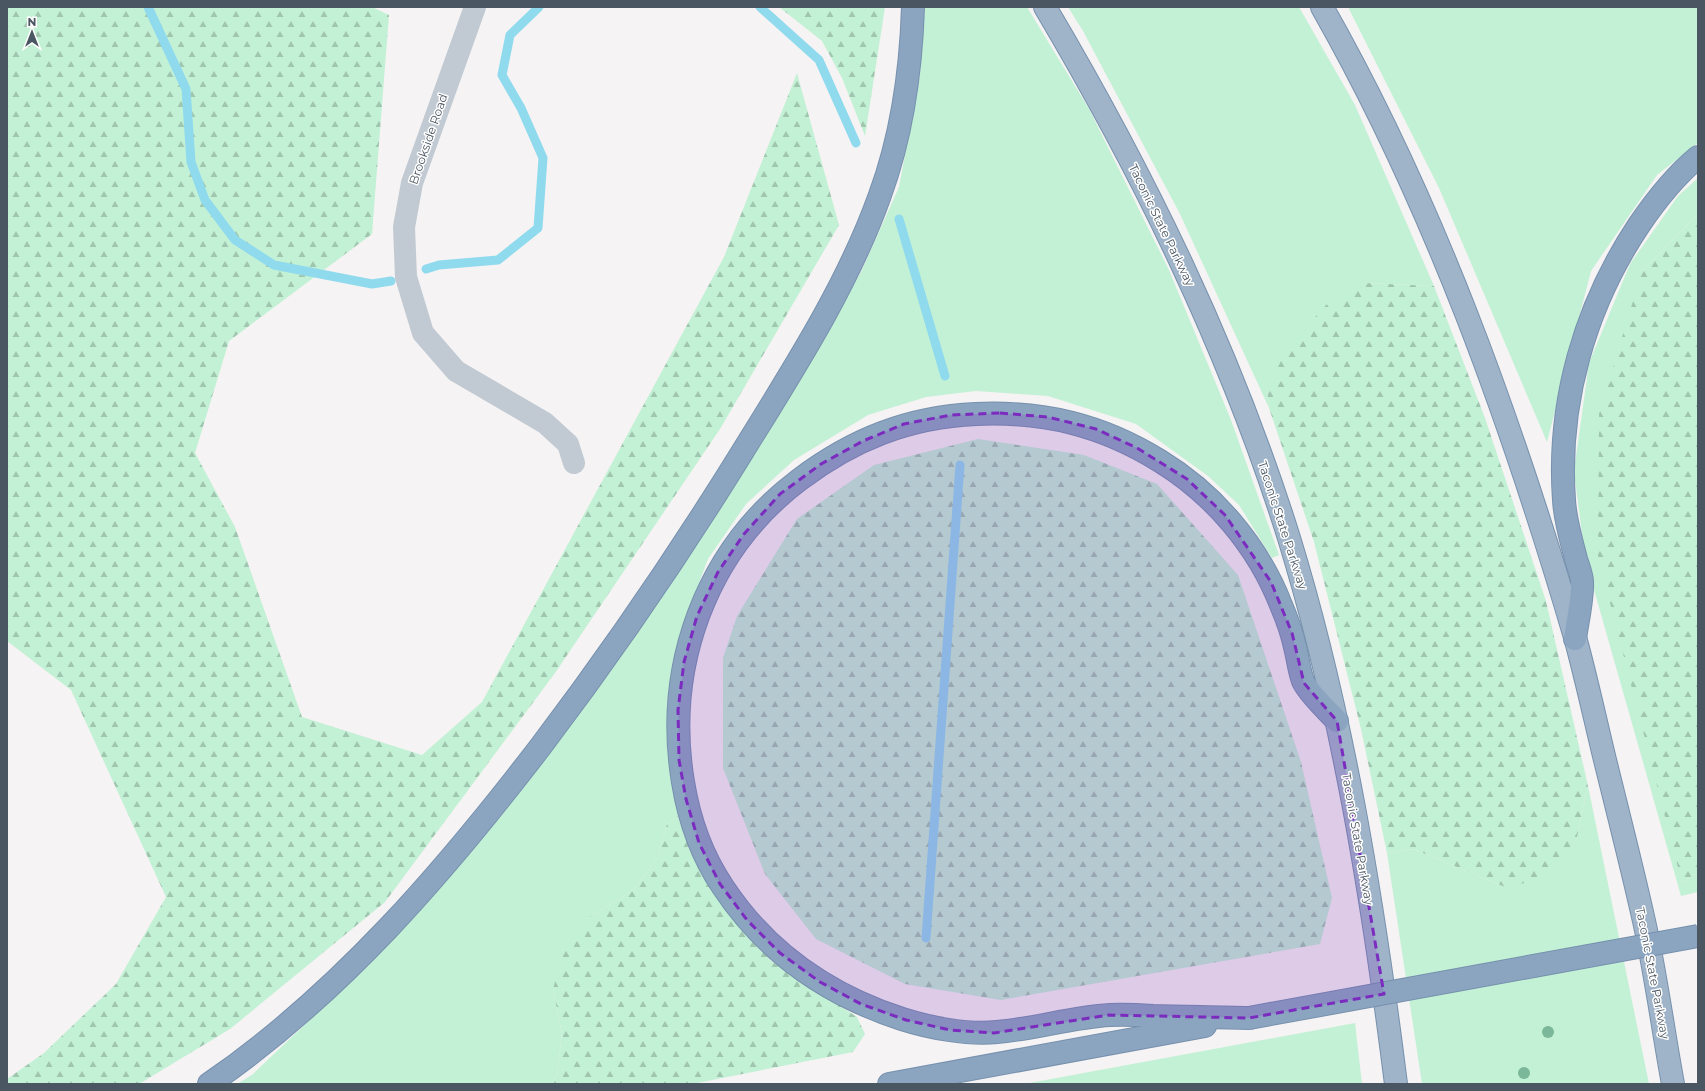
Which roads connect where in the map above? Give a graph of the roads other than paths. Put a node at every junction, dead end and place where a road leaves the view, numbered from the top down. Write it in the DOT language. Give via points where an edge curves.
graph roads {
  1 [pos="475,7"];
  2 [pos="913,7"];
  3 [pos="1044,7"];
  4 [pos="1322,7"];
  5 [pos="1698,157"];
  6 [pos="574,463"];
  7 [pos="1575,639"];
  8 [pos="1337,721"];
  9 [pos="1698,936"];
  10 [pos="1249,1018"];
  11 [pos="209,1084"];
  12 [pos="889,1084"];
  13 [pos="1396,1084"];
  14 [pos="1673,1084"];
  1 -- 6 [label="street, Brookside Road" via="412,183 404,227 406,277 423,333 456,371 545,423 568,444"];
  2 -- 11 [label="highway" via="910,61 900,125 888,173 868,228 810,339 695,528 558,723 503,796 444,867 400,916 310,1004 264,1044"];
  3 -- 8 [label="highway, Taconic State Parkway" via="1128,154 1174,246 1217,344 1255,439 1288,538 1317,638"];
  4 -- 7 [label="highway, Taconic State Parkway" via="1386,128 1428,219 1469,321 1517,454"];
  5 -- 7 [label="highway" via="1655,201 1609,275 1574,372 1566,422 1563,474 1567,527 1582,582"];
  7 -- 14 [label="highway, Taconic State Parkway" via="1644,923"];
  8 -- 10 [label="highway" via="1304,683 1292,633 1271,582 1241,534 1225,515 1187,479 1137,448 1096,429 1048,417 1000,413 951,415 904,424 863,441 821,464 780,494 744,534 718,572 697,616 684,662 678,710 679,760 686,800 699,843 720,884 747,920 786,957 820,982 861,1004 906,1020 950,1030 994,1033 1109,1014"];
  8 -- 13 [label="highway, Taconic State Parkway" via="1378,947"];
  9 -- 10 [label="highway, bridge"];
  10 -- 12 [label="highway"];
}
